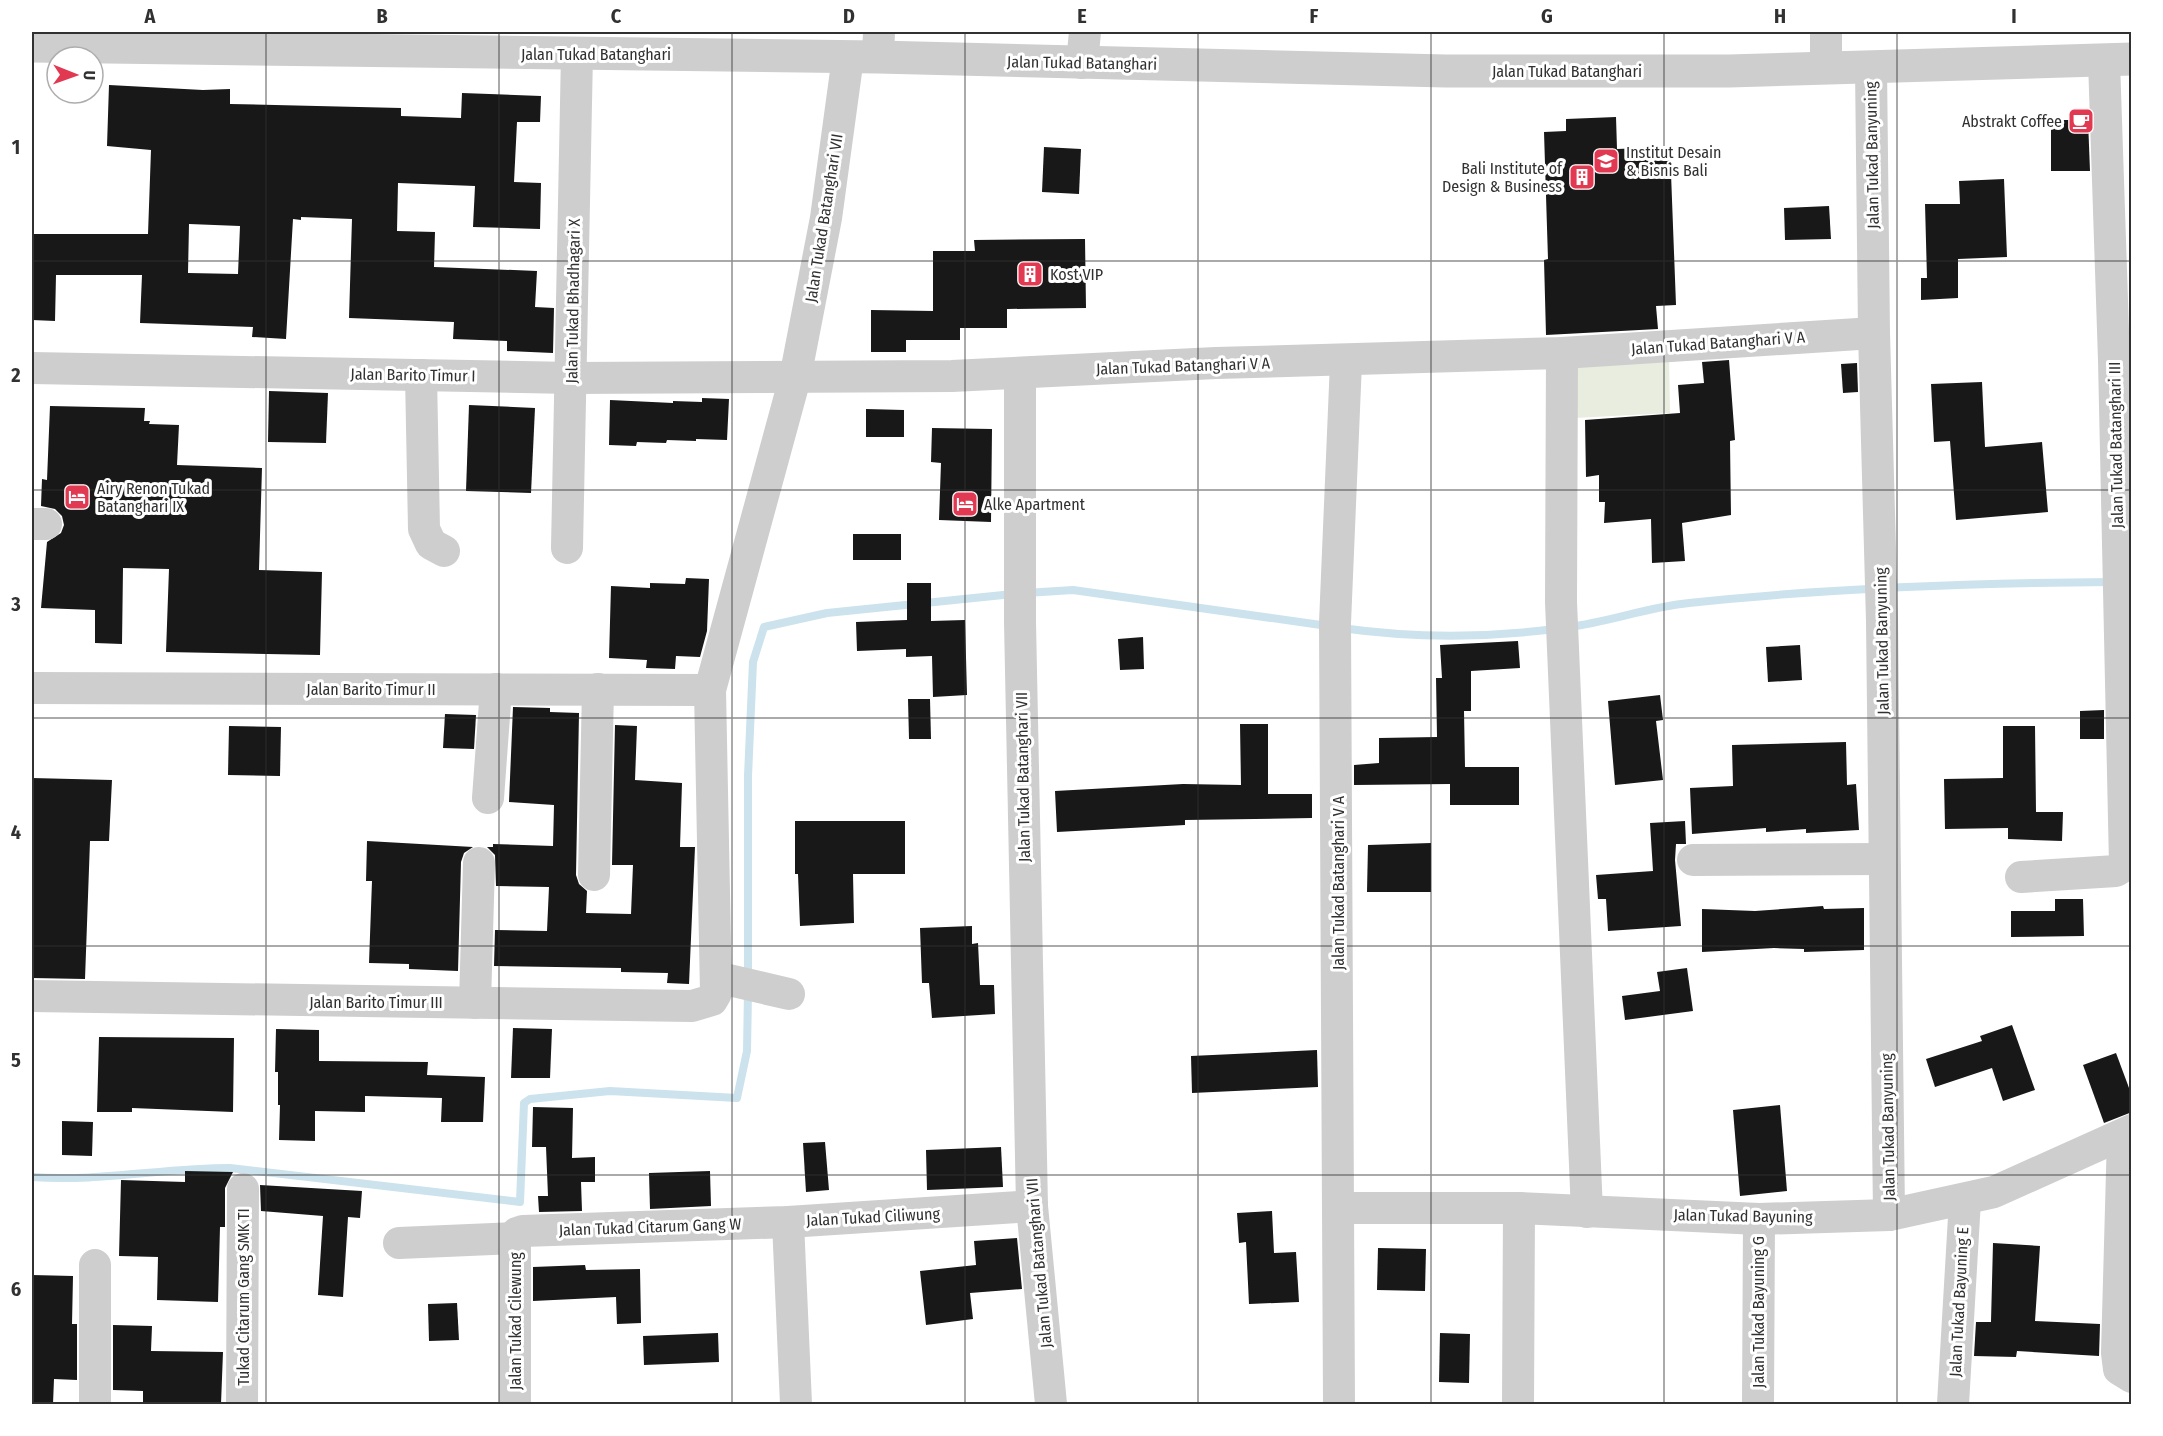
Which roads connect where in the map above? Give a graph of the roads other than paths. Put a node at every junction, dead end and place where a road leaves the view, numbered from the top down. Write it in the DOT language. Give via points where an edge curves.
graph roads {
  1 [pos="1826,32"];
  2 [pos="227,40"];
  3 [pos="637,42"];
  4 [pos="32,46"];
  5 [pos="1084,47"];
  6 [pos="869,48"];
  7 [pos="577,54"];
  8 [pos="2118,60"];
  9 [pos="1871,67"];
  10 [pos="1826,68"];
  11 [pos="1874,333"];
  12 [pos="1562,353"];
  13 [pos="2123,360"];
  14 [pos="1346,362"];
  15 [pos="32,368"];
  16 [pos="1020,374"];
  17 [pos="421,375"];
  18 [pos="572,378"];
  19 [pos="795,378"];
  20 [pos="567,548"];
  21 [pos="444,551"];
  22 [pos="2122,567"];
  23 [pos="32,688"];
  24 [pos="496,689"];
  25 [pos="598,689"];
  26 [pos="710,690"];
  27 [pos="2127,721"];
  28 [pos="488,798"];
  29 [pos="1693,860"];
  30 [pos="1884,860"];
  31 [pos="479,863"];
  32 [pos="594,875"];
  33 [pos="2021,878"];
  34 [pos="744,988"];
  35 [pos="32,996"];
  36 [pos="475,1003"];
  37 [pos="2127,1132"];
  38 [pos="243,1189"];
  39 [pos="1965,1200"];
  40 [pos="1032,1206"];
  41 [pos="1338,1208"];
  42 [pos="1519,1208"];
  43 [pos="1587,1212"];
  44 [pos="1889,1215"];
  45 [pos="1759,1219"];
  46 [pos="788,1222"];
  47 [pos="515,1238"];
  48 [pos="399,1243"];
  49 [pos="94,1265"];
  50 [pos="2132,1377"];
  51 [pos="95,1404"];
  52 [pos="242,1404"];
  53 [pos="515,1404"];
  54 [pos="796,1404"];
  55 [pos="1051,1404"];
  56 [pos="1339,1404"];
  57 [pos="1518,1404"];
  58 [pos="1758,1404"];
  59 [pos="1953,1404"];
  1 -- 10 [label="street"];
  2 -- 4 [label="street, Jalan Tukad Batanghari"];
  2 -- 7 [label="street, Jalan Tukad Batanghari"];
  3 -- 6 [label="street, Jalan Tukad Batanghari"];
  3 -- 7 [label="street, Jalan Tukad Batanghari"];
  5 -- 6 [label="street, Jalan Tukad Batanghari"];
  5 -- 10 [label="street, Jalan Tukad Batanghari" via="1446,71"];
  6 -- 19 [label="street, Jalan Tukad Batanghari VII" via="826,218"];
  7 -- 18 [label="street, Jalan Tukad Bhadhagari X"];
  8 -- 9 [label="street, Jalan Tukad Batanghari"];
  8 -- 13 [label="street, Jalan Tukad Batanghari III"];
  9 -- 10 [label="street, Jalan Tukad Batanghari"];
  9 -- 11 [label="street, Jalan Tukad Banyuning"];
  11 -- 12 [label="street, Jalan Tukad Batanghari V A"];
  11 -- 30 [label="street, Jalan Tukad Banyuning"];
  12 -- 14 [label="street, Jalan Tukad Batanghari V A"];
  12 -- 43 [label="street" via="1562,602"];
  13 -- 22 [label="street, Jalan Tukad Batanghari III"];
  14 -- 16 [label="street, Jalan Tukad Batanghari V A" via="1216,363"];
  14 -- 41 [label="street, Jalan Tukad Batanghari V A" via="1336,637"];
  15 -- 17 [label="street, Jalan Barito Timur I"];
  16 -- 19 [label="street"];
  16 -- 40 [label="street, Jalan Tukad Batanghari VII" via="1020,622"];
  17 -- 18 [label="street, Jalan Barito Timur I"];
  17 -- 21 [label="street" via="424,529 431,544"];
  18 -- 19 [label="street, Jalan Barito Timur I"];
  18 -- 20 [label="street, Jalan Tukad Bhadhagari X"];
  19 -- 26 [label="street, Jalan Tukad Batanghari VII"];
  22 -- 27 [label="street, Jalan Tukad Batanghari III" via="2120,610"];
  23 -- 24 [label="street, Jalan Barito Timur II"];
  24 -- 25 [label="street, Jalan Barito Timur II"];
  24 -- 28 [label="street"];
  25 -- 26 [label="street, Jalan Barito Timur II"];
  25 -- 32 [label="street"];
  26 -- 34 [label="street, Jalan Tukad Batanghari VII"];
  27 -- 33 [label="street, Jalan Tukad Batanghari III" via="2125,865 2116,871"];
  29 -- 30 [label="street"];
  30 -- 44 [label="street, Jalan Tukad Banyuning"];
  31 -- 36 [label="street"];
  34 -- 36 [label="street, Jalan Barito Timur III" via="692,1006"];
  35 -- 36 [label="street, Jalan Barito Timur III"];
  37 -- 39 [label="street, Jalan Tukad Bayuning"];
  37 -- 50 [label="street" via="2117,1353 2119,1368"];
  38 -- 52 [label="street, Tukad Citarum Gang SMK TI"];
  39 -- 44 [label="street, Jalan Tukad Bayuning"];
  39 -- 59 [label="street, Jalan Tukad Bayuning E"];
  40 -- 46 [label="street, Jalan Tukad Ciliwung"];
  40 -- 55 [label="street, Jalan Tukad Batanghari VII"];
  41 -- 42 [label="street, Jalan Tukad Bayuning"];
  41 -- 56 [label="street, Jalan Tukad Batanghari V A"];
  42 -- 43 [label="street, Jalan Tukad Bayuning"];
  42 -- 57 [label="street"];
  43 -- 45 [label="street, Jalan Tukad Bayuning"];
  44 -- 45 [label="street, Jalan Tukad Bayuning"];
  45 -- 58 [label="street, Jalan Tukad Bayuning G"];
  46 -- 47 [label="street, Jalan Tukad Citarum Gang W" via="523,1231"];
  46 -- 54 [label="street, Jalan Tukad Ciliwung"];
  47 -- 48 [label="street, Jalan Tukad Citarum Gang W"];
  47 -- 53 [label="street, Jalan Tukad Cilewung"];
  49 -- 51 [label="street"];
}
